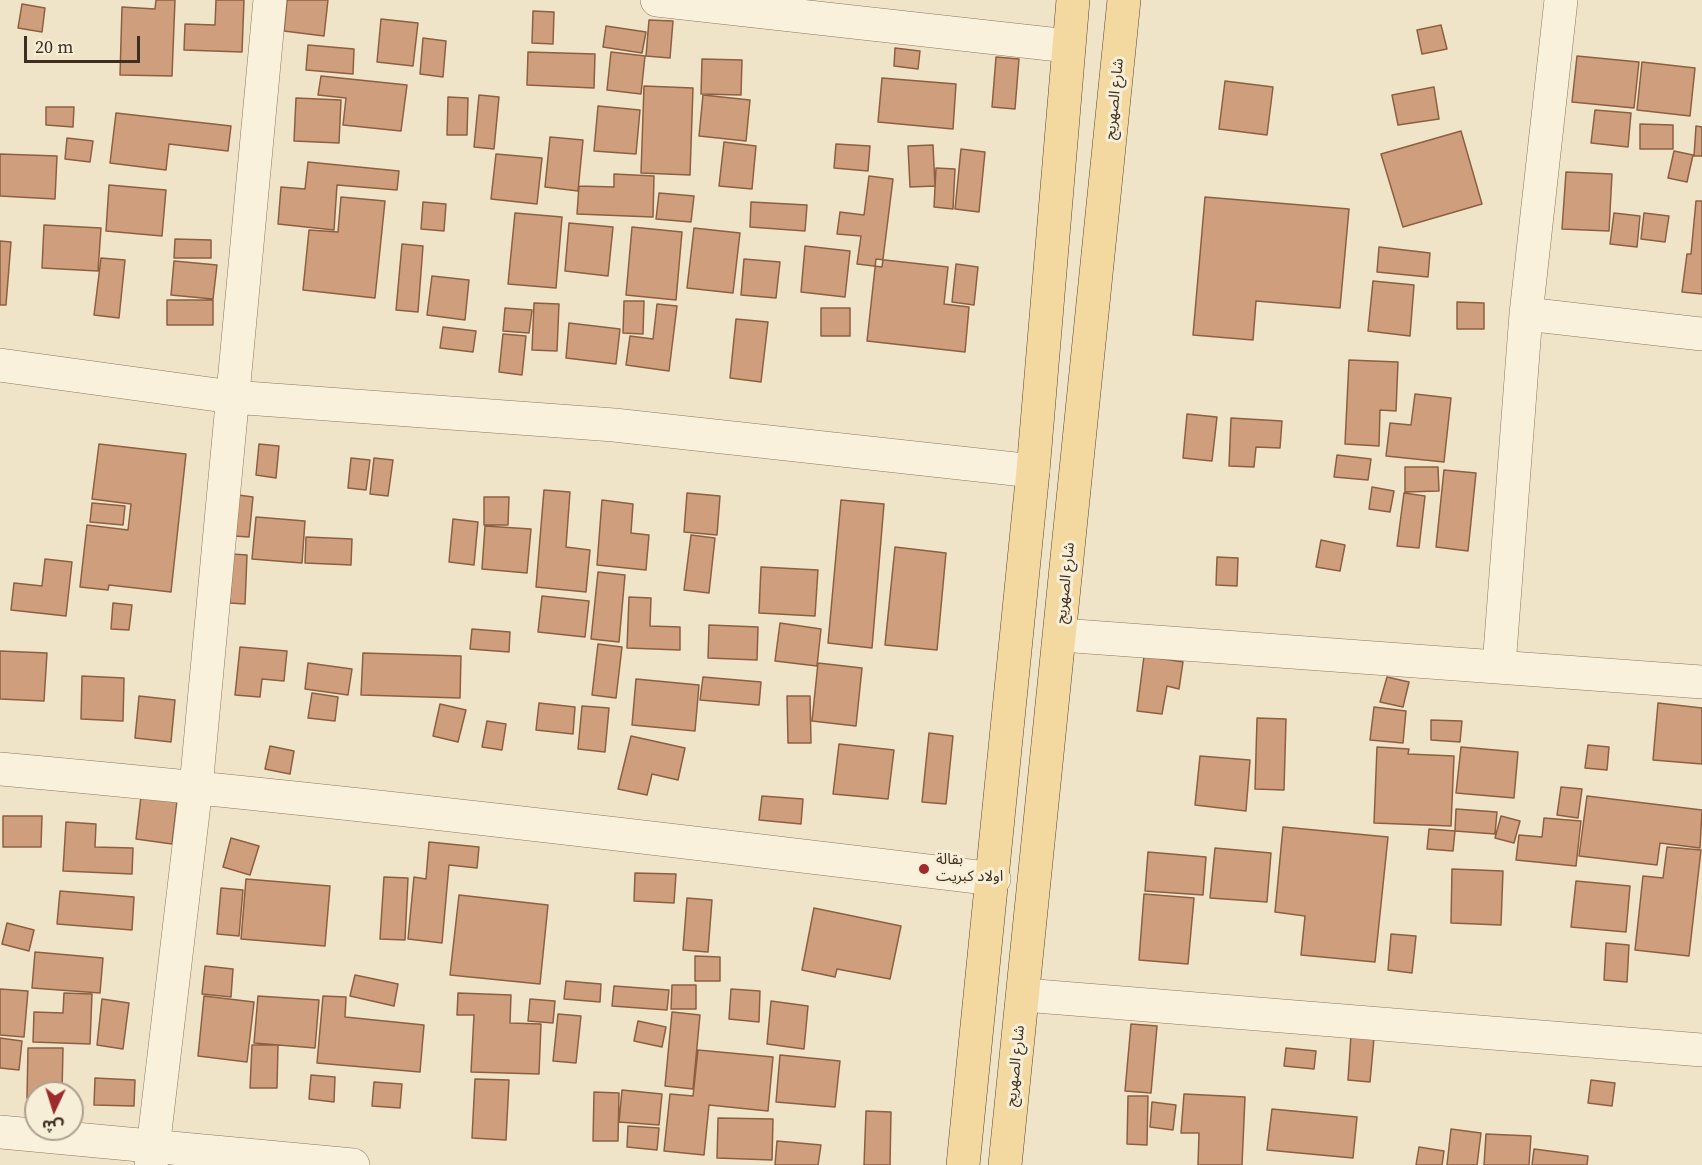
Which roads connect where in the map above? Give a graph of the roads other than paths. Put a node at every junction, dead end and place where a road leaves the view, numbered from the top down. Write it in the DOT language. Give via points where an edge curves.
graph roads {
  1 [pos="270,0"];
  2 [pos="657,0"];
  3 [pos="1072,0"];
  4 [pos="1125,0"];
  5 [pos="1561,0"];
  6 [pos="1068,46"];
  7 [pos="1526,314"];
  8 [pos="1702,334"];
  9 [pos="0,365"];
  10 [pos="232,397"];
  11 [pos="1033,471"];
  12 [pos="1061,634"];
  13 [pos="1499,666"];
  14 [pos="1702,682"];
  15 [pos="0,769"];
  16 [pos="196,787"];
  17 [pos="994,879"];
  18 [pos="1024,995"];
  19 [pos="1702,1050"];
  20 [pos="0,1132"];
  21 [pos="152,1157"];
  22 [pos="353,1165"];
  23 [pos="963,1165"];
  24 [pos="1005,1165"];
  1 -- 10 [label="street"];
  2 -- 6 [label="street"];
  3 -- 6 [label="main road"];
  4 -- 12 [label="main road, شارع الصهريج"];
  5 -- 7 [label="street"];
  6 -- 11 [label="main road"];
  7 -- 8 [label="street"];
  7 -- 13 [label="street"];
  9 -- 10 [label="street"];
  10 -- 11 [label="street" via="614,425"];
  10 -- 16 [label="street"];
  11 -- 17 [label="main road"];
  12 -- 13 [label="street"];
  12 -- 18 [label="main road, شارع الصهريج"];
  13 -- 14 [label="street"];
  15 -- 16 [label="street"];
  16 -- 17 [label="street"];
  16 -- 21 [label="street"];
  17 -- 23 [label="main road"];
  18 -- 19 [label="street"];
  18 -- 24 [label="main road, شارع الصهريج"];
  20 -- 21 [label="street"];
  21 -- 22 [label="street"];
}
